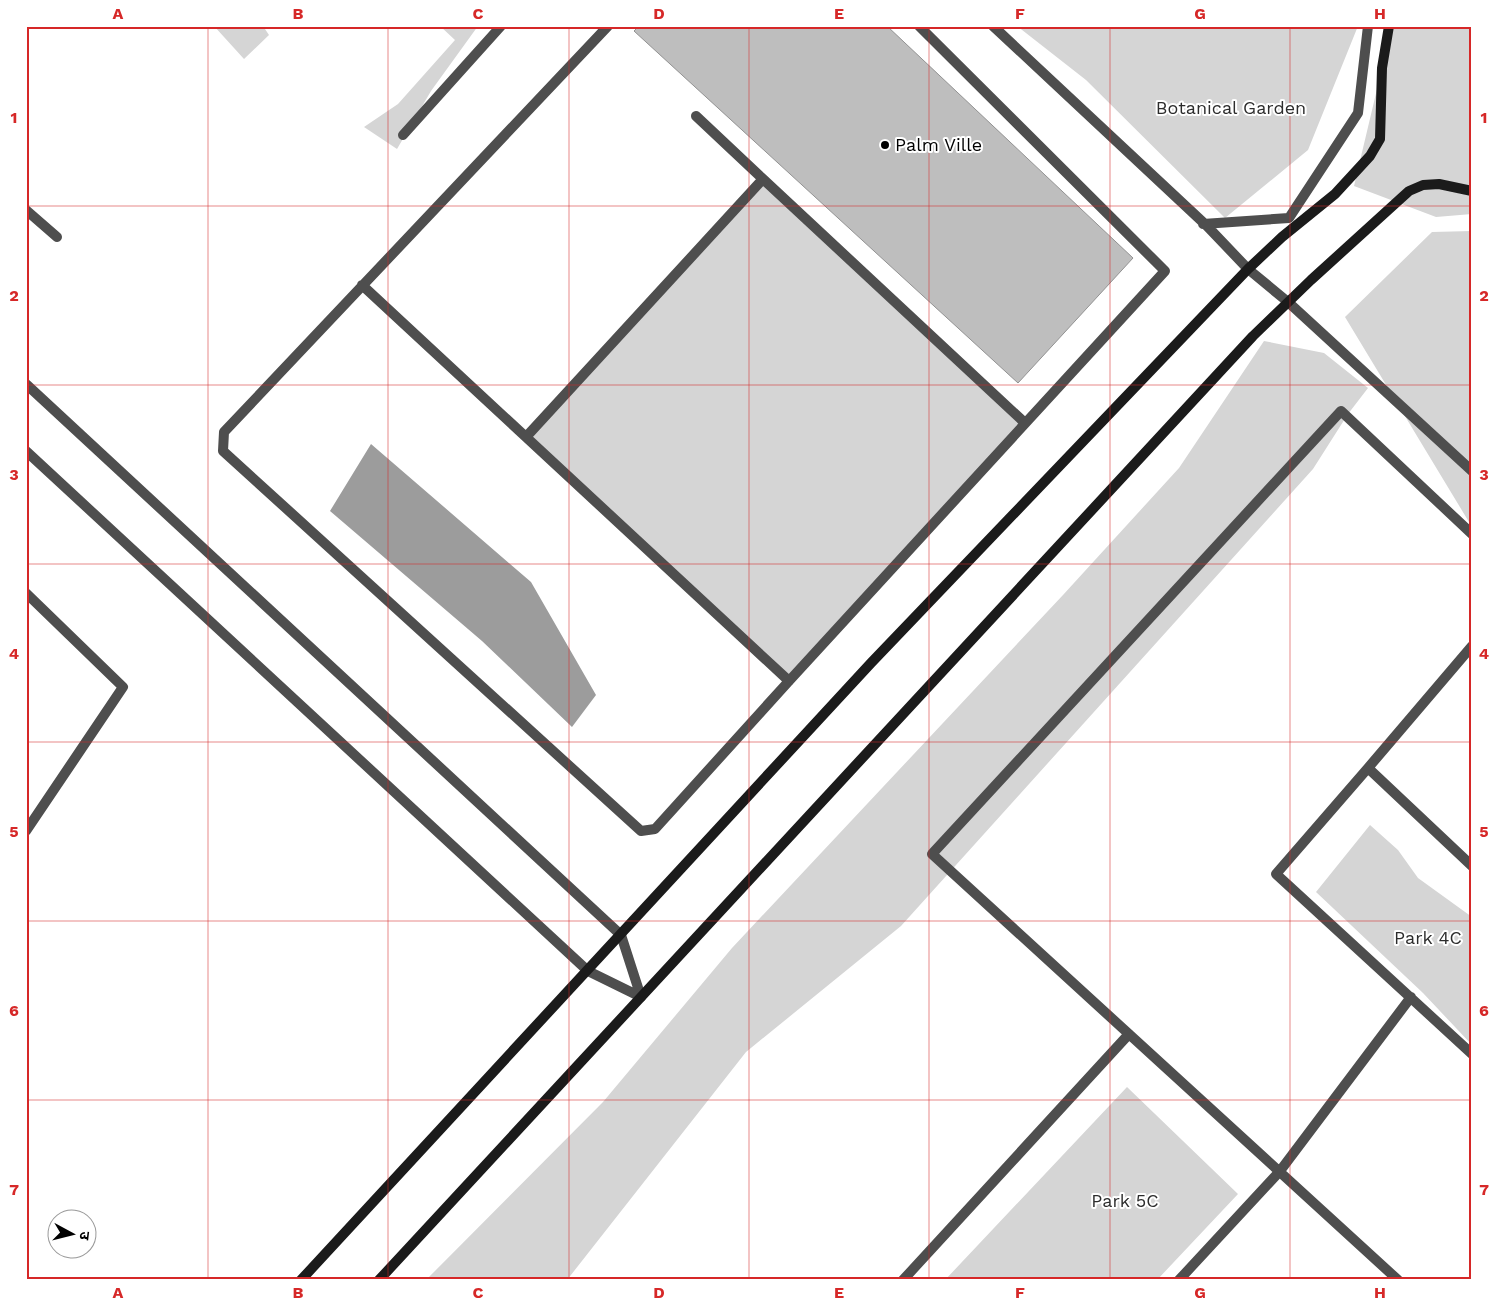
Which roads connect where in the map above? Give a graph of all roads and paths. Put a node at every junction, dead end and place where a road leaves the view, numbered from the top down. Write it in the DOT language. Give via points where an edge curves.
graph roads {
  1 [pos="501,26"];
  2 [pos="608,26"];
  3 [pos="919,26"];
  4 [pos="993,26"];
  5 [pos="1368,26"];
  6 [pos="1389,26"];
  7 [pos="696,116"];
  8 [pos="403,135"];
  9 [pos="763,179"];
  10 [pos="1472,191"];
  11 [pos="26,210"];
  12 [pos="57,236"];
  13 [pos="1248,269"];
  14 [pos="362,285"];
  15 [pos="1288,302"];
  16 [pos="26,384"];
  17 [pos="1025,423"];
  18 [pos="526,437"];
  19 [pos="26,451"];
  20 [pos="1472,471"];
  21 [pos="1472,534"];
  22 [pos="26,593"];
  23 [pos="1472,646"];
  24 [pos="789,680"];
  25 [pos="1368,768"];
  26 [pos="26,831"];
  27 [pos="1472,866"];
  28 [pos="621,935"];
  29 [pos="588,971"];
  30 [pos="641,997"];
  31 [pos="1411,997"];
  32 [pos="1129,1034"];
  33 [pos="1472,1054"];
  34 [pos="1280,1171"];
  35 [pos="301,1280"];
  36 [pos="379,1280"];
  37 [pos="904,1280"];
  38 [pos="1179,1280"];
  39 [pos="1398,1280"];
  1 -- 8 [label="street"];
  2 -- 14 [label="street"];
  3 -- 17 [label="street" via="1165,271"];
  4 -- 5 [label="street" via="1203,224 1289,218 1358,113"];
  4 -- 13 [label="street" via="1207,226"];
  6 -- 13 [label="street" via="1382,68 1380,139 1370,156 1335,194"];
  7 -- 9 [label="street"];
  9 -- 17 [label="street"];
  9 -- 18 [label="street"];
  10 -- 15 [label="street" via="1439,184 1423,185 1409,191"];
  11 -- 12 [label="street"];
  13 -- 15 [label="street"];
  13 -- 28 [label="street" via="871,663"];
  14 -- 18 [label="street"];
  14 -- 24 [label="street" via="224,432 224,451 641,831 655,829"];
  15 -- 20 [label="street"];
  15 -- 30 [label="street"];
  16 -- 28 [label="street"];
  17 -- 24 [label="street"];
  18 -- 24 [label="street"];
  19 -- 29 [label="street"];
  21 -- 32 [label="street" via="1341,411 932,854"];
  22 -- 26 [label="street" via="123,687"];
  23 -- 25 [label="street"];
  25 -- 27 [label="street"];
  25 -- 31 [label="street" via="1276,874"];
  28 -- 29 [label="street"];
  28 -- 30 [label="street"];
  29 -- 30 [label="street"];
  29 -- 35 [label="street"];
  30 -- 36 [label="street"];
  31 -- 33 [label="street"];
  31 -- 34 [label="street"];
  32 -- 34 [label="street"];
  32 -- 37 [label="street"];
  34 -- 38 [label="street"];
  34 -- 39 [label="street"];
}
